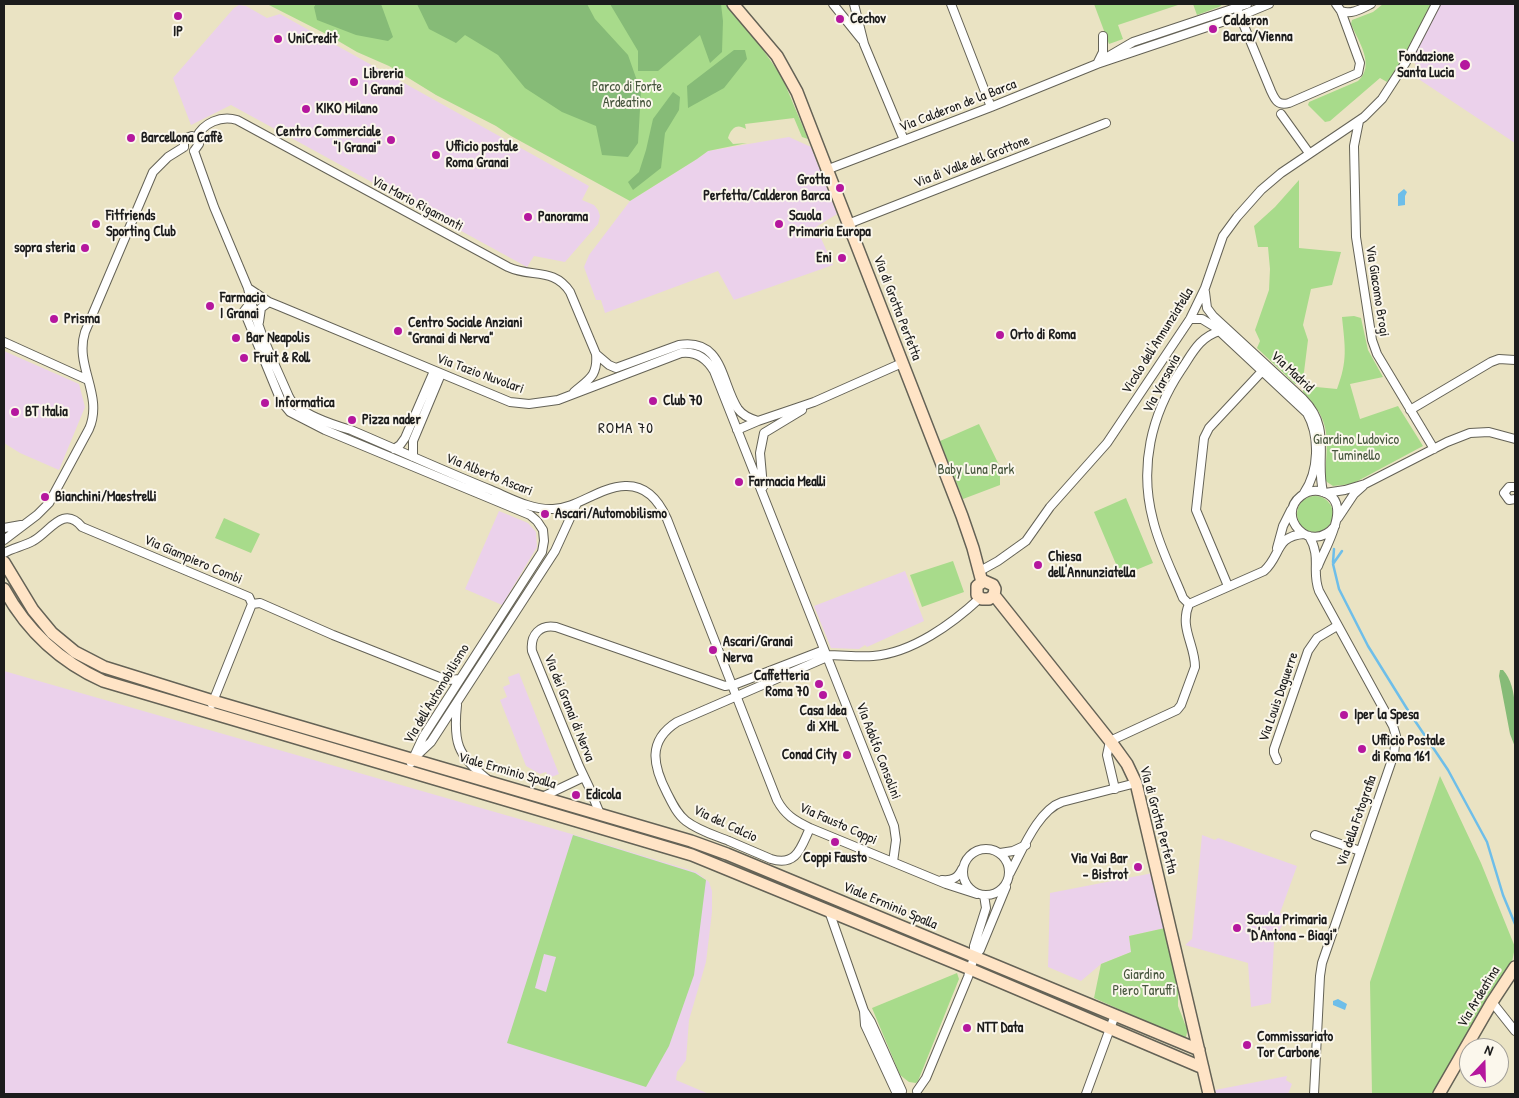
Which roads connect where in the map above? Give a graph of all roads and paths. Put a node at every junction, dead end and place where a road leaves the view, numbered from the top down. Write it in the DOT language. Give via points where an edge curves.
graph roads {
  1 [pos="733,4"];
  2 [pos="833,4"];
  3 [pos="854,4"];
  4 [pos="952,4"];
  5 [pos="1247,4"];
  6 [pos="1269,4"];
  7 [pos="1371,4"];
  8 [pos="1436,4"];
  9 [pos="1235,6"];
  10 [pos="1338,7"];
  11 [pos="1240,16"];
  12 [pos="1103,36"];
  13 [pos="864,44"];
  14 [pos="1097,64"];
  15 [pos="991,107"];
  16 [pos="1281,114"];
  17 [pos="1359,121"];
  18 [pos="1106,123"];
  19 [pos="196,138"];
  20 [pos="904,140"];
  21 [pos="184,148"];
  22 [pos="194,151"];
  23 [pos="1309,153"];
  24 [pos="826,170"];
  25 [pos="848,224"];
  26 [pos="248,288"];
  27 [pos="1205,288"];
  28 [pos="251,302"];
  29 [pos="268,302"];
  30 [pos="1190,319"];
  31 [pos="259,324"];
  32 [pos="1220,331"];
  33 [pos="4,342"];
  34 [pos="596,354"];
  35 [pos="1250,354"];
  36 [pos="1515,360"];
  37 [pos="902,363"];
  38 [pos="630,368"];
  39 [pos="1265,368"];
  40 [pos="437,372"];
  41 [pos="281,378"];
  42 [pos="88,380"];
  43 [pos="273,382"];
  44 [pos="569,396"];
  45 [pos="724,396"];
  46 [pos="814,402"];
  47 [pos="738,409"];
  48 [pos="1410,410"];
  49 [pos="758,421"];
  50 [pos="351,430"];
  51 [pos="737,430"];
  52 [pos="1515,439"];
  53 [pos="346,440"];
  54 [pos="394,449"];
  55 [pos="1434,449"];
  56 [pos="413,457"];
  57 [pos="1368,483"];
  58 [pos="469,485"];
  59 [pos="1515,487"];
  60 [pos="763,492"];
  61 [pos="1324,492"];
  62 [pos="1304,493"];
  63 [pos="1515,499"];
  64 [pos="577,503"];
  65 [pos="1292,508"];
  66 [pos="1336,522"];
  67 [pos="23,525"];
  68 [pos="4,528"];
  69 [pos="1306,535"];
  70 [pos="4,540"];
  71 [pos="543,548"];
  72 [pos="1276,550"];
  73 [pos="4,553"];
  74 [pos="4,562"];
  75 [pos="529,572"];
  76 [pos="1316,573"];
  77 [pos="981,576"];
  78 [pos="538,577"];
  79 [pos="1228,586"];
  80 [pos="4,589"];
  81 [pos="994,595"];
  82 [pos="980,598"];
  83 [pos="252,604"];
  84 [pos="1189,604"];
  85 [pos="508,606"];
  86 [pos="516,611"];
  87 [pos="1337,626"];
  88 [pos="826,654"];
  89 [pos="460,679"];
  90 [pos="732,686"];
  91 [pos="736,696"];
  92 [pos="212,701"];
  93 [pos="457,702"];
  94 [pos="214,714"];
  95 [pos="1110,741"];
  96 [pos="384,751"];
  97 [pos="413,759"];
  98 [pos="1277,760"];
  99 [pos="380,763"];
  100 [pos="408,771"];
  101 [pos="584,777"];
  102 [pos="488,780"];
  103 [pos="1136,783"];
  104 [pos="1116,789"];
  105 [pos="542,797"];
  106 [pos="600,814"];
  107 [pos="810,828"];
  108 [pos="1315,835"];
  109 [pos="1026,845"];
  110 [pos="1360,851"];
  111 [pos="1000,853"];
  112 [pos="893,862"];
  113 [pos="963,867"];
  114 [pos="1010,873"];
  115 [pos="925,876"];
  116 [pos="1006,884"];
  117 [pos="981,894"];
  118 [pos="824,895"];
  119 [pos="824,908"];
  120 [pos="972,963"];
  121 [pos="1515,967"];
  122 [pos="1492,1002"];
  123 [pos="1115,1015"];
  124 [pos="1110,1028"];
  125 [pos="1515,1031"];
  126 [pos="1199,1050"];
  127 [pos="1203,1068"];
  128 [pos="899,1093"];
  129 [pos="918,1093"];
  130 [pos="1086,1094"];
  131 [pos="1210,1094"];
  132 [pos="1314,1094"];
  133 [pos="1439,1094"];
  1 -- 24 [label="main road, Via di Grotta Perfetta" via="788,74"];
  2 -- 13 [label="street"];
  3 -- 13 [label="street"];
  4 -- 15 [label="street"];
  5 -- 9 [label="street, Via Calderon de la Barca"];
  6 -- 11 [label="street, Via Calderon de la Barca"];
  7 -- 10 [label="street" via="1350,13"];
  8 -- 17 [label="street, Vicolo dell'Annunziatella" via="1390,89"];
  9 -- 11 [label="street"];
  9 -- 14 [label="street, Via Calderon de la Barca" via="1133,42"];
  10 -- 11 [label="street" via="1360,63 1358,73 1282,104 1276,100"];
  11 -- 14 [label="street, Via Calderon de la Barca"];
  12 -- 14 [label="street" via="1103,52"];
  13 -- 20 [label="street"];
  14 -- 15 [label="street, Via Calderon de la Barca"];
  15 -- 20 [label="street, Via Calderon de la Barca"];
  16 -- 23 [label="street"];
  17 -- 23 [label="street, Vicolo dell'Annunziatella"];
  17 -- 48 [label="street, Via Giacomo Brogi" via="1354,146 1356,237 1371,335 1377,354"];
  18 -- 25 [label="street, Via di Valle del Grottone"];
  19 -- 21 [label="street" via="186,137"];
  19 -- 22 [label="street" via="199,144"];
  19 -- 34 [label="street, Via Mario Rigamonti" via="214,121 237,120 508,267 554,277 570,292"];
  20 -- 24 [label="street, Via Calderon de la Barca"];
  21 -- 22 [label="street"];
  21 -- 42 [label="street" via="168,156 153,172 89,321 82,345"];
  22 -- 26 [label="street"];
  23 -- 27 [label="street, Vicolo dell'Annunziatella" via="1266,186 1237,217 1221,242"];
  24 -- 25 [label="main road, Via di Grotta Perfetta"];
  25 -- 37 [label="main road, Via di Grotta Perfetta"];
  26 -- 28 [label="street"];
  26 -- 29 [label="street, Via Tazio Nuvolari"];
  27 -- 30 [label="street, Vicolo dell'Annunziatella"];
  27 -- 35 [label="street, Via Madrid" via="1210,313"];
  28 -- 31 [label="street"];
  28 -- 43 [label="street, Via Alberto Ascari" via="244,311"];
  29 -- 31 [label="street" via="261,308"];
  29 -- 40 [label="street, Via Tazio Nuvolari"];
  30 -- 32 [label="street, Via Madrid" via="1207,321"];
  30 -- 77 [label="street, Vicolo dell'Annunziatella" via="1107,443 1050,507 1026,541"];
  31 -- 41 [label="street, Via Alberto Ascari"];
  32 -- 35 [label="street, Via Madrid"];
  32 -- 84 [label="street, Via Varsavia" via="1206,337 1194,350 1174,382 1156,420 1148,454 1152,520 1183,598"];
  33 -- 42 [label="street"];
  34 -- 38 [label="street, Via Tazio Nuvolari" via="613,368"];
  34 -- 44 [label="street, Via Tazio Nuvolari" via="593,376"];
  35 -- 39 [label="street, Via Madrid"];
  36 -- 48 [label="street" via="1491,362"];
  37 -- 46 [label="street"];
  37 -- 77 [label="main road, Via di Grotta Perfetta" via="962,516"];
  38 -- 44 [label="street, Via Tazio Nuvolari"];
  38 -- 45 [label="street, Via Tazio Nuvolari" via="677,354 693,353 711,366"];
  38 -- 47 [label="street, Via Tazio Nuvolari" via="679,345 701,347 719,363"];
  39 -- 61 [label="street, Via Madrid" via="1306,402 1316,417 1322,436 1320,474"];
  39 -- 62 [label="street, Via Madrid" via="1302,406 1312,423 1314,468 1312,480"];
  39 -- 79 [label="street" via="1209,428 1204,438 1196,510"];
  40 -- 44 [label="street, Via Tazio Nuvolari" via="518,404 549,402"];
  40 -- 54 [label="street" via="405,438"];
  40 -- 56 [label="street" via="413,441"];
  41 -- 43 [label="street"];
  41 -- 50 [label="street, Via Alberto Ascari" via="295,405"];
  42 -- 67 [label="street" via="94,409 89,429 49,503"];
  43 -- 53 [label="street, Via Alberto Ascari" via="282,403 290,412"];
  45 -- 47 [label="street"];
  45 -- 51 [label="street, Via Tazio Nuvolari"];
  46 -- 49 [label="street"];
  46 -- 60 [label="street, Via Tazio Nuvolari" via="764,433 760,453"];
  47 -- 49 [label="street"];
  48 -- 55 [label="street, Via Giacomo Brogi"];
  49 -- 51 [label="street"];
  50 -- 53 [label="street"];
  50 -- 54 [label="street, Via Alberto Ascari"];
  51 -- 60 [label="street, Via Tazio Nuvolari"];
  52 -- 55 [label="street" via="1489,432 1474,432"];
  53 -- 58 [label="street, Via Alberto Ascari" via="449,483"];
  54 -- 56 [label="street, Via Alberto Ascari"];
  55 -- 57 [label="street"];
  56 -- 58 [label="street, Via Alberto Ascari"];
  57 -- 61 [label="street"];
  57 -- 66 [label="street" via="1354,494"];
  58 -- 64 [label="street, Via Alberto Ascari" via="544,509"];
  58 -- 71 [label="street, Via Alberto Ascari" via="534,518 542,530"];
  59 -- 63 [label="street" via="1509,486 1504,493 1509,500"];
  60 -- 88 [label="street, Via Tazio Nuvolari"];
  61 -- 62 [label="street"];
  61 -- 66 [label="street" via="1335,502"];
  62 -- 65 [label="street"];
  64 -- 78 [label="street, Via dell'Automobilismo" via="558,545"];
  64 -- 90 [label="street, Via Alberto Ascari" via="612,488 627,486 642,489 656,500 674,536"];
  65 -- 69 [label="street" via="1294,524"];
  65 -- 72 [label="street"];
  66 -- 69 [label="street" via="1324,535"];
  66 -- 76 [label="street"];
  67 -- 68 [label="street"];
  67 -- 70 [label="street"];
  69 -- 72 [label="street" via="1289,537"];
  69 -- 76 [label="street, Via della Fotografia" via="1316,552"];
  71 -- 75 [label="street, Via dell'Automobilismo"];
  72 -- 79 [label="street" via="1264,571"];
  73 -- 83 [label="street, Via Giampiero Combi" via="35,540 60,519 68,518 249,597"];
  74 -- 92 [label="main road, Viale Erminio Spalla" via="39,618 75,652 108,669"];
  75 -- 78 [label="street"];
  75 -- 85 [label="street, Via dell'Automobilismo"];
  76 -- 87 [label="street, Via della Fotografia" via="1316,584"];
  77 -- 81 [label="main road, Via di Grotta Perfetta" via="993,585"];
  77 -- 82 [label="main road, Via di Grotta Perfetta" via="976,590"];
  78 -- 86 [label="street, Via dell'Automobilismo"];
  79 -- 84 [label="street"];
  80 -- 94 [label="main road, Viale Erminio Spalla" via="36,635 74,666 115,685"];
  81 -- 82 [label="main road" via="989,599"];
  81 -- 95 [label="main road, Via di Grotta Perfetta"];
  82 -- 88 [label="street" via="927,638 907,647 873,656"];
  83 -- 89 [label="street, Via Giampiero Combi" via="260,603 444,679"];
  83 -- 92 [label="street"];
  84 -- 95 [label="street" via="1186,628 1195,667 1181,705 1178,710"];
  85 -- 86 [label="street"];
  85 -- 89 [label="street, Via dell'Automobilismo"];
  86 -- 93 [label="street, Via dell'Automobilismo"];
  87 -- 98 [label="street, Via Louis Daguerre" via="1317,638 1308,651 1274,749"];
  87 -- 110 [label="street, Via della Fotografia" via="1396,736 1395,750"];
  88 -- 90 [label="street"];
  88 -- 91 [label="street"];
  88 -- 112 [label="street, Via Adolfo Consolini" via="894,826"];
  89 -- 97 [label="street, Via dell'Automobilismo" via="421,740"];
  90 -- 91 [label="street, Via Fausto Coppi"];
  90 -- 101 [label="street, Via dei Granai di Nerva" via="723,686 552,626 541,628 532,640 532,651"];
  91 -- 107 [label="street, Via Fausto Coppi" via="781,807 792,819"];
  91 -- 107 [label="street, Via del Calcio" via="679,720 660,740 655,761 676,810 699,829 781,862 795,856"];
  92 -- 94 [label="street"];
  92 -- 96 [label="main road, Viale Erminio Spalla"];
  93 -- 97 [label="street, Via dell'Automobilismo" via="431,742"];
  93 -- 102 [label="street, Via dell'Automobilismo" via="455,726 458,744 468,763"];
  94 -- 99 [label="main road, Viale Erminio Spalla"];
  95 -- 103 [label="main road, Via di Grotta Perfetta"];
  95 -- 104 [label="street" via="1108,758"];
  96 -- 97 [label="main road, Viale Erminio Spalla"];
  96 -- 99 [label="street"];
  97 -- 100 [label="street"];
  97 -- 102 [label="main road, Viale Erminio Spalla"];
  99 -- 100 [label="main road, Viale Erminio Spalla"];
  100 -- 119 [label="main road, Viale Erminio Spalla" via="692,855"];
  101 -- 105 [label="street"];
  101 -- 106 [label="street, Via dei Granai di Nerva"];
  102 -- 105 [label="main road, Viale Erminio Spalla"];
  103 -- 104 [label="street"];
  103 -- 126 [label="main road, Via di Grotta Perfetta"];
  104 -- 109 [label="street" via="1052,806 1042,816"];
  105 -- 106 [label="main road, Viale Erminio Spalla"];
  106 -- 118 [label="main road, Viale Erminio Spalla" via="703,845"];
  107 -- 112 [label="street, Via Fausto Coppi"];
  108 -- 110 [label="street"];
  109 -- 111 [label="street"];
  109 -- 114 [label="street"];
  110 -- 132 [label="street, Via della Fotografia" via="1320,970"];
  111 -- 113 [label="street" via="990,849 977,850"];
  111 -- 114 [label="street" via="1008,862"];
  112 -- 115 [label="street, Via Fausto Coppi"];
  113 -- 115 [label="street, Via Fausto Coppi" via="951,880"];
  113 -- 117 [label="street" via="966,883"];
  114 -- 116 [label="street"];
  115 -- 117 [label="street, Via Fausto Coppi"];
  116 -- 117 [label="street" via="997,893"];
  116 -- 120 [label="street"];
  117 -- 120 [label="street" via="986,908"];
  118 -- 119 [label="street"];
  118 -- 120 [label="main road, Viale Erminio Spalla"];
  119 -- 120 [label="main road, Viale Erminio Spalla"];
  119 -- 128 [label="street"];
  120 -- 123 [label="main road, Viale Erminio Spalla"];
  120 -- 124 [label="main road, Viale Erminio Spalla"];
  120 -- 129 [label="street"];
  121 -- 122 [label="main road, Via Ardeatina"];
  122 -- 125 [label="street"];
  122 -- 133 [label="main road, Via Ardeatina"];
  123 -- 124 [label="street"];
  123 -- 126 [label="main road, Viale Erminio Spalla"];
  124 -- 127 [label="main road, Viale Erminio Spalla"];
  124 -- 130 [label="street"];
  126 -- 127 [label="main road, Via di Grotta Perfetta"];
  127 -- 131 [label="main road, Via di Grotta Perfetta"];
  128 -- 129 [label="street" via="909,1089"];
}
